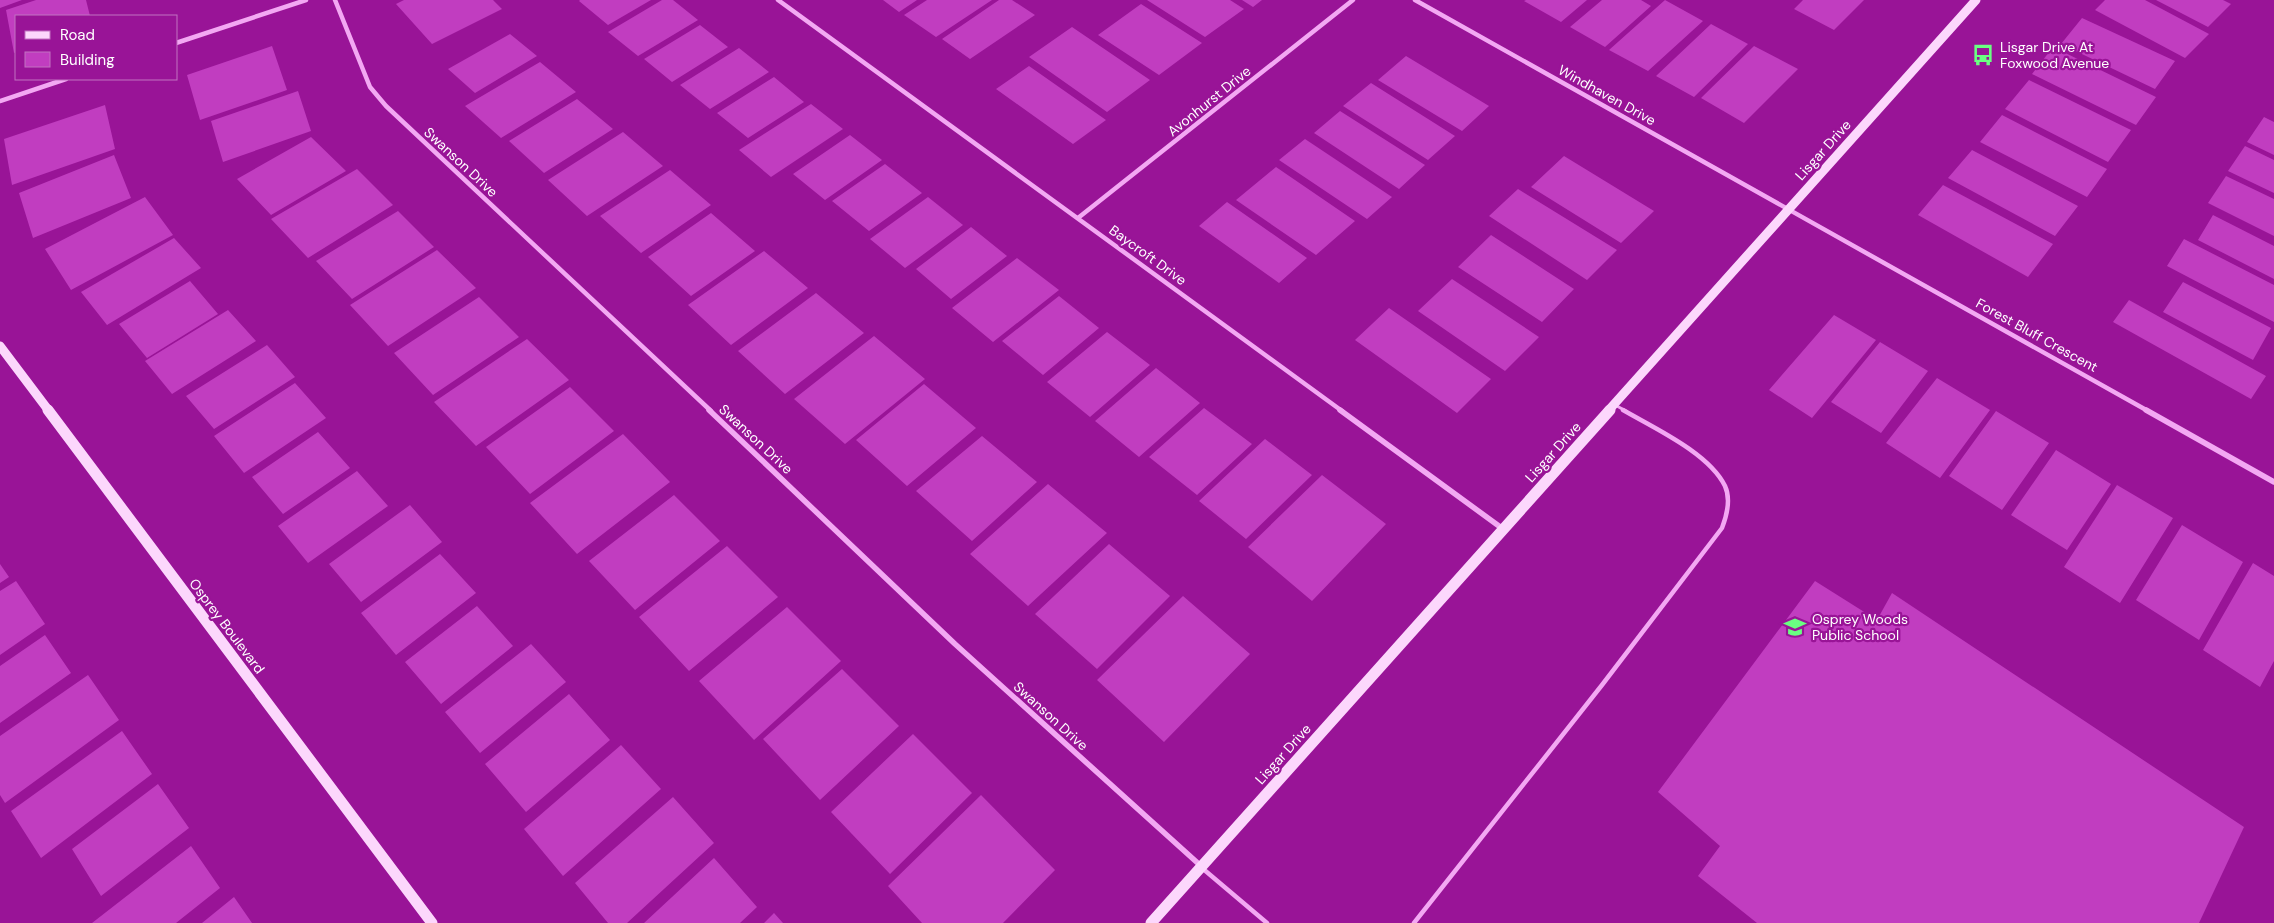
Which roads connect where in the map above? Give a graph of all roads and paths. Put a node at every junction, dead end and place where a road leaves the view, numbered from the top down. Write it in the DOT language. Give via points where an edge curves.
graph roads {
  1 [pos="306,0"];
  2 [pos="335,0"];
  3 [pos="778,0"];
  4 [pos="1353,0"];
  5 [pos="1415,0"];
  6 [pos="1976,0"];
  7 [pos="178,42"];
  8 [pos="63,80"];
  9 [pos="0,101"];
  10 [pos="1787,210"];
  11 [pos="1078,218"];
  12 [pos="0,346"];
  13 [pos="1615,405"];
  14 [pos="2274,482"];
  15 [pos="1504,528"];
  16 [pos="1201,866"];
  17 [pos="432,923"];
  18 [pos="1151,923"];
  19 [pos="1267,923"];
  20 [pos="1414,923"];
  1 -- 7 [label="street"];
  2 -- 16 [label="street, Swanson Drive" via="370,87 386,106 955,644"];
  3 -- 11 [label="street, Baycroft Drive"];
  4 -- 11 [label="street, Avonhurst Drive"];
  5 -- 10 [label="street, Windhaven Drive"];
  6 -- 10 [label="street, Lisgar Drive"];
  8 -- 9 [label="street"];
  10 -- 13 [label="street, Lisgar Drive"];
  10 -- 14 [label="street, Forest Bluff Crescent"];
  11 -- 15 [label="street, Baycroft Drive"];
  12 -- 17 [label="street, Osprey Boulevard"];
  13 -- 15 [label="street, Lisgar Drive"];
  13 -- 20 [label="lane" via="1676,443 1714,472 1725,487 1728,511 1722,528"];
  15 -- 16 [label="street, Lisgar Drive"];
  16 -- 18 [label="street, Lisgar Drive"];
  16 -- 19 [label="lane"];
}
